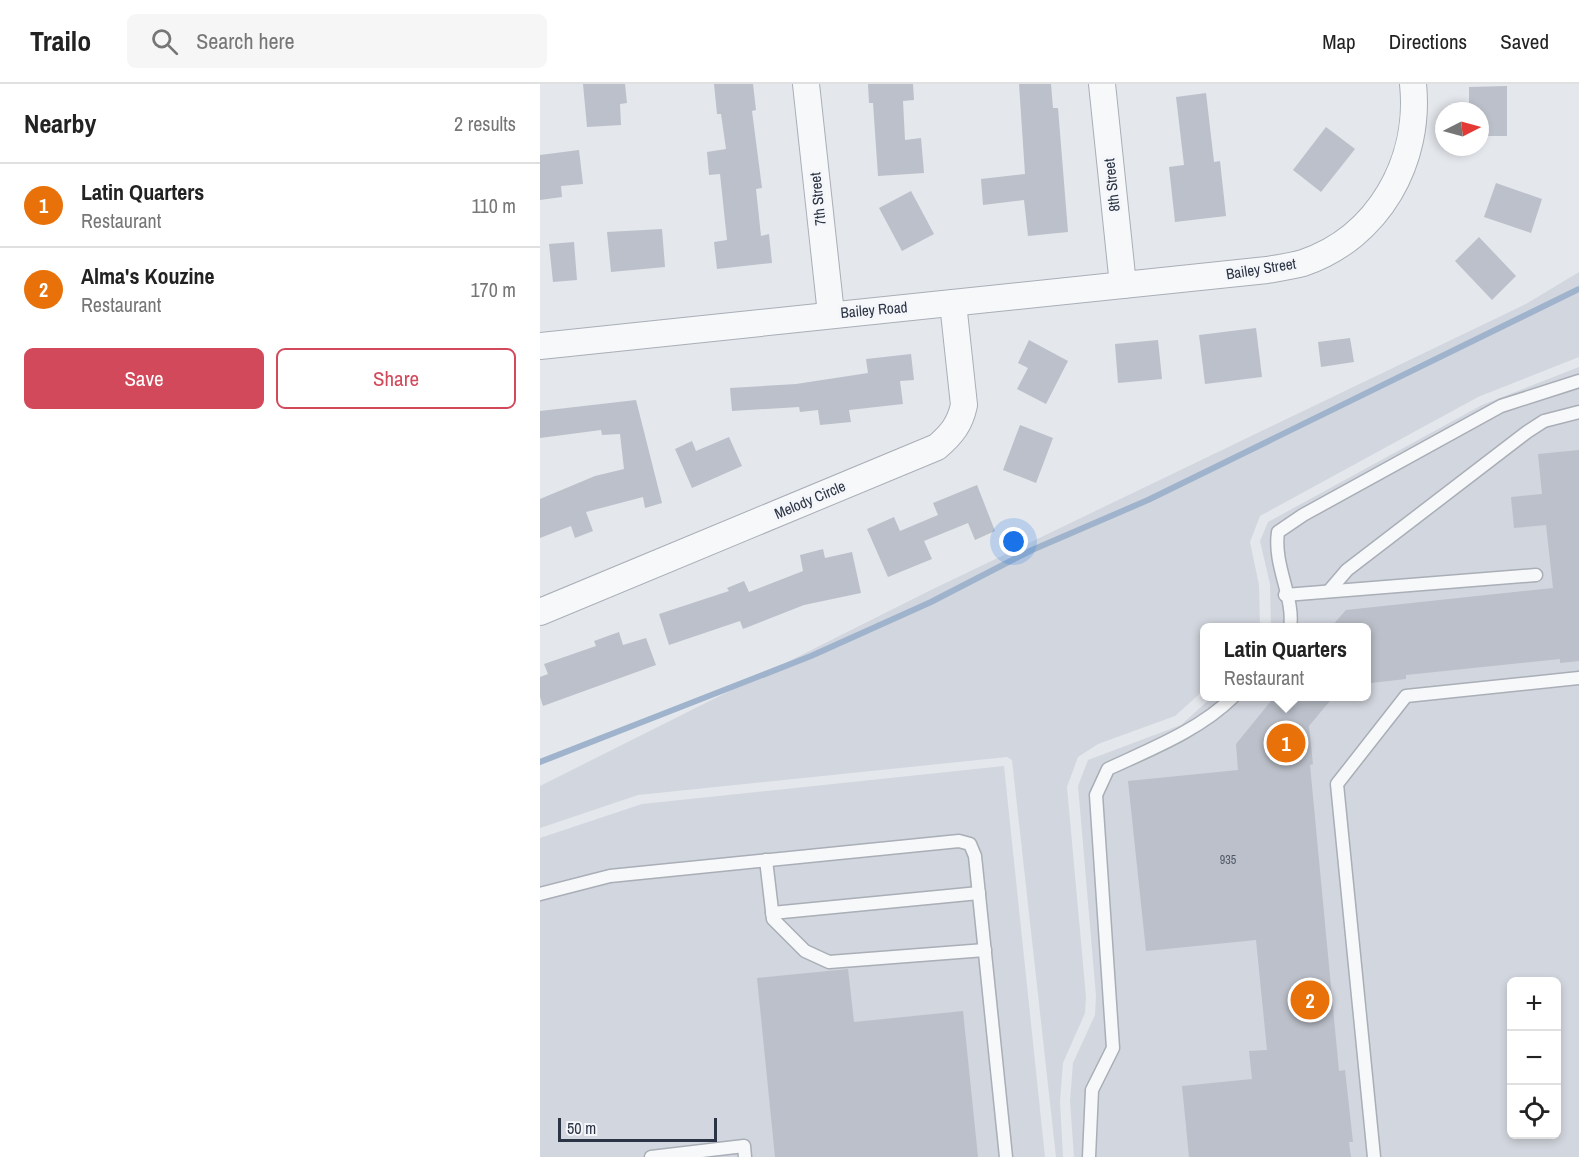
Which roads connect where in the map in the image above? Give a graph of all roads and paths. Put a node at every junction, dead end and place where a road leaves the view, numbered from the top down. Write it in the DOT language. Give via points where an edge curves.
graph roads {
  1 [pos="806,84"];
  2 [pos="1102,84"];
  3 [pos="1413,84"];
  4 [pos="1209,277"];
  5 [pos="1123,285"];
  6 [pos="953,303"];
  7 [pos="831,314"];
  8 [pos="540,346"];
  9 [pos="1579,381"];
  10 [pos="1579,412"];
  11 [pos="1536,575"];
  12 [pos="1329,591"];
  13 [pos="1285,595"];
  14 [pos="540,612"];
  15 [pos="1290,623"];
  16 [pos="1579,678"];
  17 [pos="1229,701"];
  18 [pos="766,860"];
  19 [pos="979,893"];
  20 [pos="540,894"];
  21 [pos="772,913"];
  22 [pos="985,950"];
  23 [pos="651,1157"];
  24 [pos="745,1157"];
  25 [pos="1006,1157"];
  26 [pos="1089,1157"];
  27 [pos="1374,1157"];
  1 -- 7 [label="street, 7th Street"];
  2 -- 5 [label="street, 8th Street"];
  3 -- 4 [label="street, Bailey Street" via="1414,125 1400,175 1376,214 1355,234 1303,262"];
  4 -- 5 [label="street, Bailey Road"];
  5 -- 6 [label="street, Bailey Road"];
  6 -- 7 [label="street, Bailey Road"];
  6 -- 14 [label="street, Melody Circle" via="964,405 962,418 952,434 937,447"];
  7 -- 8 [label="street, Bailey Road"];
  9 -- 13 [label="lane" via="1501,406 1278,532 1275,549"];
  10 -- 12 [label="lane" via="1544,421 1527,432 1347,570"];
  11 -- 12 [label="lane"];
  12 -- 13 [label="lane"];
  13 -- 15 [label="lane"];
  16 -- 27 [label="lane" via="1406,696 1337,784"];
  17 -- 26 [label="lane" via="1185,732 1108,769 1096,795 1113,1048 1092,1090"];
  18 -- 19 [label="lane" via="959,841 970,844 975,856"];
  18 -- 20 [label="lane" via="610,876"];
  18 -- 21 [label="lane"];
  19 -- 21 [label="lane"];
  19 -- 22 [label="lane"];
  21 -- 22 [label="lane" via="781,928 805,951 829,962"];
  22 -- 25 [label="lane"];
  23 -- 24 [label="lane" via="744,1146"];
}
